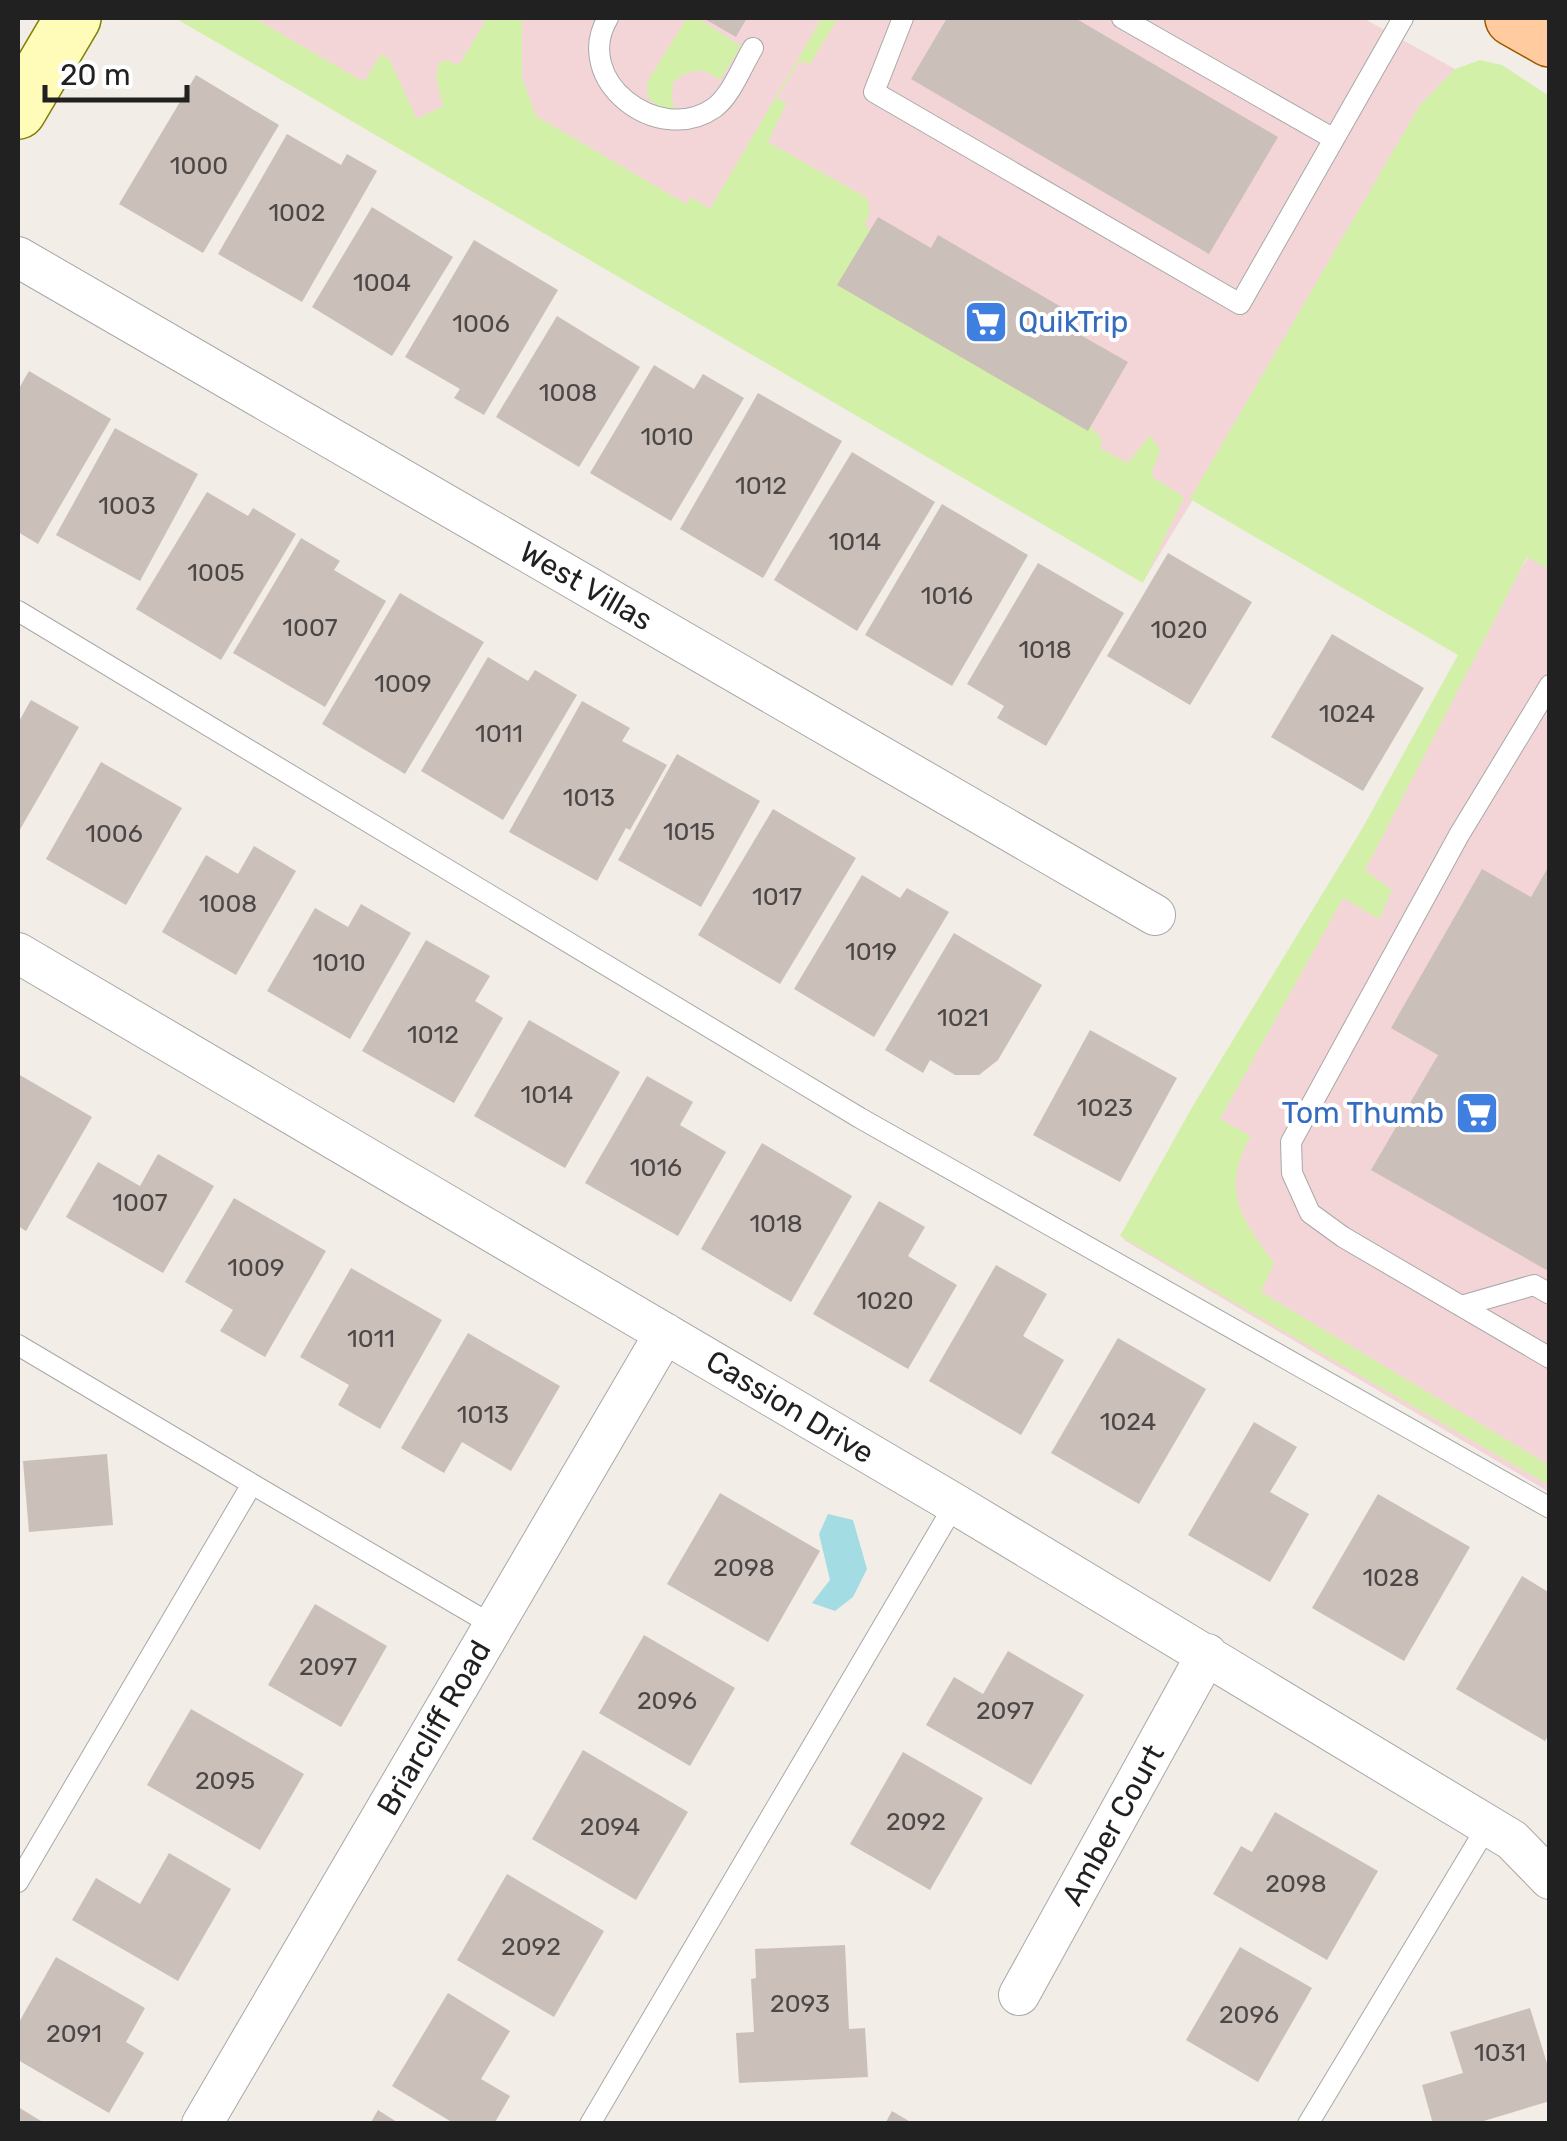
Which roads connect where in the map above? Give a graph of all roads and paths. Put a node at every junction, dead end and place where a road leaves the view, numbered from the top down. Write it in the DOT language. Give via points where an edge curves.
graph roads {
  1 [pos="72,18"];
  2 [pos="608,18"];
  3 [pos="903,18"];
  4 [pos="1122,18"];
  5 [pos="1403,18"];
  6 [pos="1514,18"];
  7 [pos="1550,39"];
  8 [pos="753,48"];
  9 [pos="18,111"];
  10 [pos="1334,139"];
  11 [pos="18,257"];
  12 [pos="18,612"];
  13 [pos="1550,685"];
  14 [pos="1155,915"];
  15 [pos="18,953"];
  16 [pos="1550,1294"];
  17 [pos="1461,1306"];
  18 [pos="666,1333"];
  19 [pos="18,1346"];
  20 [pos="1550,1358"];
  21 [pos="252,1484"];
  22 [pos="955,1504"];
  23 [pos="1550,1508"];
  24 [pos="494,1626"];
  25 [pos="1206,1654"];
  26 [pos="1488,1825"];
  27 [pos="1550,1879"];
  28 [pos="18,1882"];
  29 [pos="1019,1995"];
  30 [pos="592,2123"];
  31 [pos="202,2124"];
  32 [pos="1308,2124"];
  1 -- 9 [label="street"];
  2 -- 8 [label="lane" via="598,50 602,76 628,104 666,120 697,117 718,106"];
  3 -- 10 [label="lane" via="874,92 1240,304"];
  4 -- 10 [label="lane"];
  5 -- 10 [label="lane"];
  6 -- 7 [label="main road"];
  11 -- 14 [label="street, West Villas"];
  12 -- 23 [label="lane" via="860,1118"];
  13 -- 17 [label="lane" via="1459,835 1291,1142 1292,1174 1310,1213"];
  15 -- 18 [label="street, Cassion Drive"];
  16 -- 17 [label="lane" via="1534,1285"];
  17 -- 20 [label="lane"];
  18 -- 22 [label="street, Cassion Drive"];
  18 -- 24 [label="street, Briarcliff Road"];
  19 -- 21 [label="lane"];
  21 -- 24 [label="lane"];
  21 -- 28 [label="lane"];
  22 -- 25 [label="street, Cassion Drive"];
  22 -- 30 [label="lane"];
  24 -- 31 [label="street, Briarcliff Road"];
  25 -- 26 [label="street, Cassion Drive"];
  25 -- 29 [label="street, Amber Court"];
  26 -- 27 [label="street, Cassion Drive"];
  26 -- 32 [label="lane"];
}
